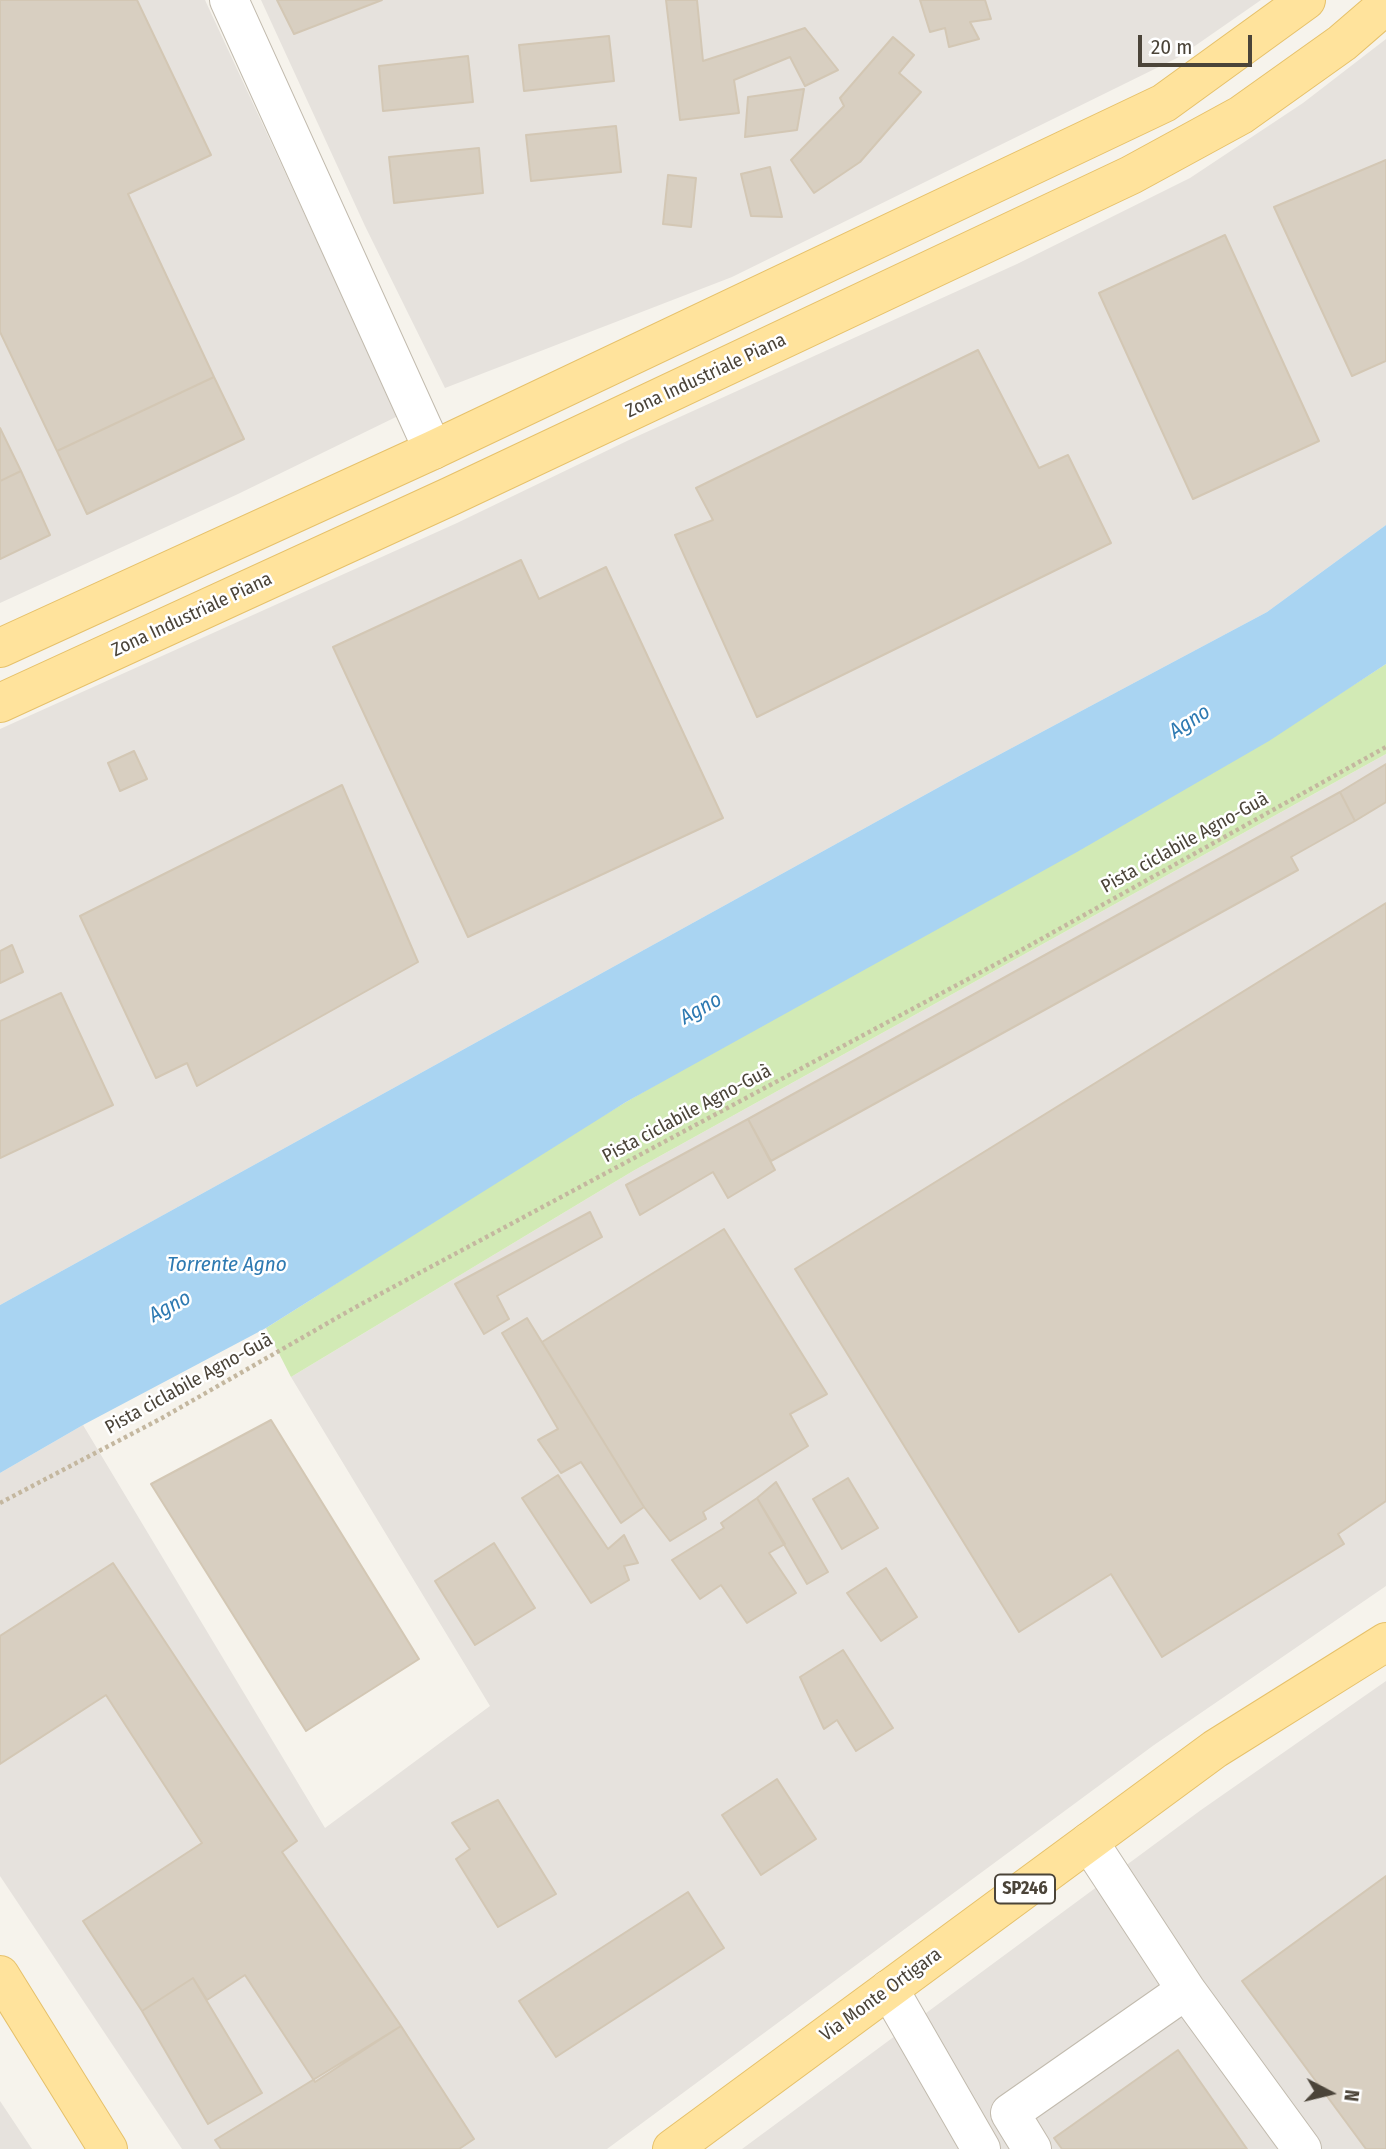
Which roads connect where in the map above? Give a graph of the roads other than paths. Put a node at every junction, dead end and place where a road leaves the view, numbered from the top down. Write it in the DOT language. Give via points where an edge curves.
graph roads {
  1 [pos="229,0"];
  2 [pos="1306,0"];
  3 [pos="1386,5"];
  4 [pos="433,450"];
  5 [pos="0,648"];
  6 [pos="0,703"];
  7 [pos="1386,1642"];
  8 [pos="1089,1842"];
  9 [pos="0,1975"];
  10 [pos="889,1989"];
  11 [pos="1186,1990"];
  12 [pos="108,2149"];
  13 [pos="672,2149"];
  14 [pos="981,2149"];
  15 [pos="1032,2149"];
  16 [pos="1302,2149"];
  1 -- 4 [label="street"];
  2 -- 4 [label="main road" via="1164,103"];
  3 -- 6 [label="main road, Zona Industriale Piana" via="1342,44 1241,115 1131,175"];
  4 -- 5 [label="main road"];
  7 -- 8 [label="main road, Via Monte Ortigara / SP246" via="1214,1749"];
  8 -- 10 [label="main road, Via Monte Ortigara / SP246"];
  8 -- 11 [label="street"];
  9 -- 12 [label="main road"];
  10 -- 13 [label="main road, Via Monte Ortigara / SP246"];
  10 -- 14 [label="street"];
  11 -- 15 [label="street" via="1010,2113"];
  11 -- 16 [label="street"];
}
